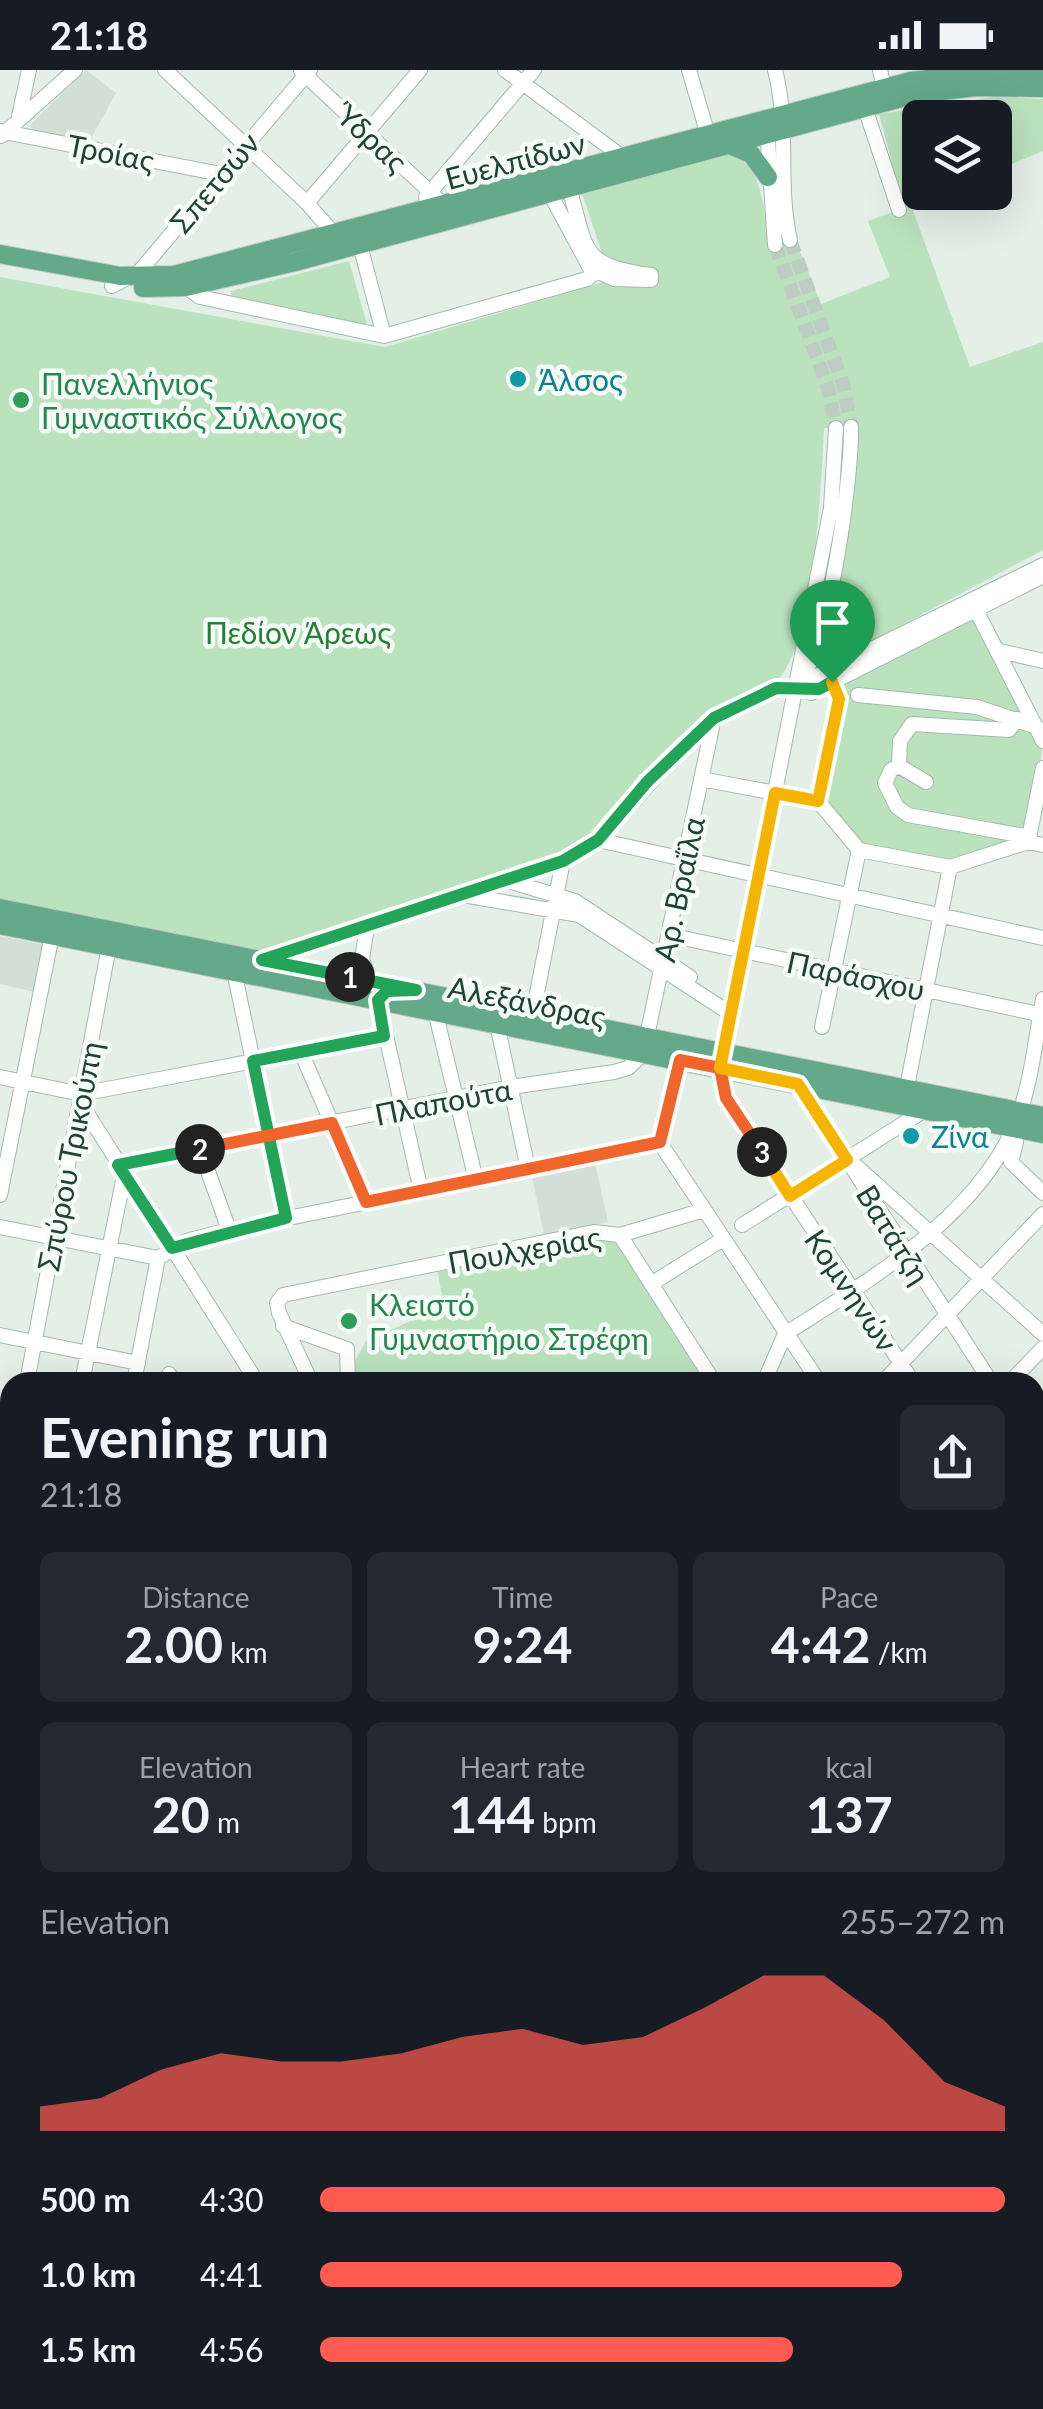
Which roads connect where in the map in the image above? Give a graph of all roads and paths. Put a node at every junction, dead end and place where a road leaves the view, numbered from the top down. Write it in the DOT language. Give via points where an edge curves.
graph roads {
  1 [pos="29,70"];
  2 [pos="74,70"];
  3 [pos="164,70"];
  4 [pos="420,70"];
  5 [pos="506,70"];
  6 [pos="534,70"];
  7 [pos="689,70"];
  8 [pos="775,70"];
  9 [pos="305,72"];
  10 [pos="966,72"];
  11 [pos="1043,74"];
  12 [pos="882,79"];
  13 [pos="523,82"];
  14 [pos="1043,88"];
  15 [pos="865,108"];
  16 [pos="18,121"];
  17 [pos="778,127"];
  18 [pos="2,133"];
  19 [pos="367,133"];
  20 [pos="708,135"];
  21 [pos="726,144"];
  22 [pos="244,147"];
  23 [pos="625,158"];
  24 [pos="643,167"];
  25 [pos="222,174"];
  26 [pos="768,177"];
  27 [pos="567,181"];
  28 [pos="430,192"];
  29 [pos="549,192"];
  30 [pos="307,203"];
  31 [pos="446,207"];
  32 [pos="899,210"];
  33 [pos="410,216"];
  34 [pos="336,235"];
  35 [pos="360,244"];
  36 [pos="0,254"];
  37 [pos="0,264"];
  38 [pos="600,269"];
  39 [pos="224,271"];
  40 [pos="132,277"];
  41 [pos="112,286"];
  42 [pos="186,287"];
  43 [pos="384,336"];
  44 [pos="1043,566"];
  45 [pos="1043,576"];
  46 [pos="974,606"];
  47 [pos="816,649"];
  48 [pos="1000,651"];
  49 [pos="1043,661"];
  50 [pos="838,666"];
  51 [pos="826,685"];
  52 [pos="794,694"];
  53 [pos="858,696"];
  54 [pos="714,718"];
  55 [pos="1017,718"];
  56 [pos="1040,734"];
  57 [pos="899,766"];
  58 [pos="1043,768"];
  59 [pos="701,779"];
  60 [pos="926,782"];
  61 [pos="775,793"];
  62 [pos="818,801"];
  63 [pos="598,840"];
  64 [pos="1034,842"];
  65 [pos="859,850"];
  66 [pos="684,859"];
  67 [pos="563,861"];
  68 [pos="950,868"];
  69 [pos="758,876"];
  70 [pos="508,880"];
  71 [pos="557,894"];
  72 [pos="463,896"];
  73 [pos="850,896"];
  74 [pos="0,908"];
  75 [pos="555,910"];
  76 [pos="940,915"];
  77 [pos="0,925"];
  78 [pos="367,928"];
  79 [pos="52,935"];
  80 [pos="668,935"];
  81 [pos="111,938"];
  82 [pos="1043,938"];
  83 [pos="744,951"];
  84 [pos="262,960"];
  85 [pos="662,964"];
  86 [pos="835,970"];
  87 [pos="234,972"];
  88 [pos="370,981"];
  89 [pos="416,990"];
  90 [pos="926,990"];
  91 [pos="378,1000"];
  92 [pos="732,1009"];
  93 [pos="1042,1009"];
  94 [pos="435,1011"];
  95 [pos="533,1013"];
  96 [pos="497,1024"];
  97 [pos="822,1027"];
  98 [pos="384,1036"];
  99 [pos="659,1051"];
  100 [pos="300,1052"];
  101 [pos="722,1059"];
  102 [pos="253,1061"];
  103 [pos="749,1074"];
  104 [pos="0,1077"];
  105 [pos="24,1082"];
  106 [pos="798,1084"];
  107 [pos="511,1087"];
  108 [pos="906,1087"];
  109 [pos="80,1098"];
  110 [pos="456,1098"];
  111 [pos="726,1098"];
  112 [pos="401,1109"];
  113 [pos="925,1110"];
  114 [pos="1043,1116"];
  115 [pos="1016,1119"];
  116 [pos="332,1123"];
  117 [pos="1043,1134"];
  118 [pos="268,1135"];
  119 [pos="660,1142"];
  120 [pos="200,1149"];
  121 [pos="847,1160"];
  122 [pos="1005,1160"];
  123 [pos="528,1169"];
  124 [pos="121,1170"];
  125 [pos="476,1180"];
  126 [pos="421,1191"];
  127 [pos="1043,1194"];
  128 [pos="0,1196"];
  129 [pos="790,1196"];
  130 [pos="366,1202"];
  131 [pos="704,1210"];
  132 [pos="1043,1214"];
  133 [pos="286,1218"];
  134 [pos="742,1226"];
  135 [pos="0,1227"];
  136 [pos="229,1230"];
  137 [pos="932,1230"];
  138 [pos="620,1234"];
  139 [pos="54,1238"];
  140 [pos="723,1239"];
  141 [pos="110,1248"];
  142 [pos="172,1248"];
  143 [pos="907,1256"];
  144 [pos="158,1258"];
  145 [pos="982,1279"];
  146 [pos="650,1284"];
  147 [pos="851,1292"];
  148 [pos="947,1317"];
  149 [pos="283,1326"];
  150 [pos="785,1334"];
  151 [pos="1043,1334"];
  152 [pos="0,1335"];
  153 [pos="35,1342"];
  154 [pos="1043,1348"];
  155 [pos="88,1353"];
  156 [pos="138,1363"];
  157 [pos="901,1364"];
  158 [pos="29,1372"];
  159 [pos="84,1372"];
  160 [pos="136,1372"];
  161 [pos="252,1372"];
  162 [pos="306,1372"];
  163 [pos="348,1372"];
  164 [pos="707,1372"];
  165 [pos="768,1372"];
  166 [pos="812,1372"];
  167 [pos="893,1372"];
  168 [pos="906,1372"];
  169 [pos="984,1372"];
  170 [pos="1020,1372"];
  1 -- 16 [label="street"];
  2 -- 16 [label="street"];
  3 -- 22 [label="street"];
  4 -- 19 [label="street"];
  5 -- 13 [label="street"];
  6 -- 13 [label="street"];
  7 -- 20 [label="street"];
  8 -- 17 [label="street"];
  9 -- 19 [label="street, Ύδρας"];
  9 -- 22 [label="street, Σπετσών"];
  10 -- 11 [label="main road, Ευελπίδων"];
  10 -- 12 [label="main road, Ευελπίδων"];
  12 -- 17 [label="main road, Ευελπίδων"];
  13 -- 23 [label="street"];
  13 -- 28 [label="street"];
  14 -- 15 [label="main road, Ευελπίδων" via="943,90"];
  15 -- 17 [label="main road, Ευελπίδων"];
  15 -- 32 [label="street"];
  16 -- 18 [label="street"];
  17 -- 20 [label="main road, Ευελπίδων"];
  17 -- 21 [label="main road, Ευελπίδων"];
  17 -- 26 [label="street"];
  17 -- 26 [label="street" via="783,242"];
  18 -- 25 [label="street, Τροίας"];
  19 -- 28 [label="street, Ύδρας"];
  19 -- 30 [label="street"];
  20 -- 23 [label="main road, Ευελπίδων"];
  21 -- 24 [label="main road, Ευελπίδων"];
  21 -- 26 [label="main road" via="751,154"];
  22 -- 25 [label="street, Σπετσών"];
  22 -- 30 [label="street"];
  23 -- 24 [label="street"];
  23 -- 27 [label="main road, Ευελπίδων"];
  24 -- 27 [label="main road, Ευελπίδων"];
  25 -- 40 [label="street, Σπετσών"];
  27 -- 29 [label="main road, Ευελπίδων"];
  27 -- 31 [label="main road, Ευελπίδων"];
  27 -- 38 [label="street" via="585,246"];
  28 -- 31 [label="street, Ύδρας"];
  28 -- 33 [label="street"];
  29 -- 35 [label="main road, Ευελπίδων"];
  29 -- 38 [label="street" via="582,260"];
  30 -- 34 [label="street"];
  31 -- 33 [label="main road, Ευελπίδων"];
  33 -- 34 [label="main road, Ευελπίδων"];
  34 -- 39 [label="main road, Ευελπίδων"];
  35 -- 39 [label="main road, Ευελπίδων"];
  35 -- 43 [label="street"];
  36 -- 40 [label="main road, Ευελπίδων"];
  37 -- 41 [label="main road, Ευελπίδων"];
  38 -- 43 [label="street" via="514,301"];
  39 -- 40 [label="main road, Ευελπίδων"];
  39 -- 42 [label="main road, Ευελπίδων"];
  40 -- 41 [label="street, Σπετσών"];
  41 -- 42 [label="main road, Ευελπίδων"];
  42 -- 43 [label="street" via="200,298"];
  44 -- 46 [label="street"];
  45 -- 46 [label="street"];
  46 -- 48 [label="street"];
  46 -- 50 [label="street"];
  46 -- 51 [label="street"];
  47 -- 50 [label="street"];
  47 -- 52 [label="street"];
  47 -- 52 [label="street" via="843,510 844,428"];
  48 -- 49 [label="street"];
  48 -- 56 [label="street"];
  50 -- 52 [label="street"];
  51 -- 52 [label="street"];
  51 -- 62 [label="street" via="839,699"];
  52 -- 54 [label="street" via="776,688"];
  52 -- 61 [label="street"];
  53 -- 55 [label="street" via="977,707"];
  54 -- 59 [label="street, Αρ. Βραΐλα"];
  54 -- 63 [label="street"];
  55 -- 56 [label="street"];
  55 -- 57 [label="street" via="1009,730 912,724 900,742"];
  57 -- 60 [label="street"];
  57 -- 64 [label="street" via="885,783 908,815"];
  58 -- 64 [label="street"];
  59 -- 61 [label="street"];
  59 -- 66 [label="street, Αρ. Βραΐλα"];
  61 -- 62 [label="street"];
  61 -- 69 [label="street"];
  62 -- 65 [label="street"];
  63 -- 66 [label="street"];
  63 -- 67 [label="street"];
  64 -- 68 [label="street"];
  65 -- 68 [label="street"];
  65 -- 73 [label="street"];
  66 -- 69 [label="street"];
  66 -- 80 [label="street, Αρ. Βραΐλα"];
  67 -- 70 [label="street"];
  67 -- 71 [label="street"];
  68 -- 76 [label="street"];
  69 -- 73 [label="street"];
  69 -- 83 [label="street"];
  70 -- 71 [label="street"];
  70 -- 72 [label="street"];
  71 -- 75 [label="street"];
  71 -- 85 [label="street"];
  72 -- 75 [label="street"];
  72 -- 78 [label="street"];
  73 -- 76 [label="street"];
  73 -- 86 [label="street"];
  74 -- 81 [label="main road, Αλεξάνδρας"];
  75 -- 85 [label="street" via="585,919"];
  75 -- 95 [label="street"];
  76 -- 82 [label="street"];
  76 -- 90 [label="street"];
  77 -- 79 [label="main road, Αλεξάνδρας"];
  78 -- 84 [label="street"];
  78 -- 88 [label="street" via="362,960"];
  79 -- 81 [label="main road, Αλεξάνδρας"];
  79 -- 105 [label="street"];
  80 -- 83 [label="street, Παράσχου"];
  80 -- 85 [label="street, Αρ. Βραΐλα"];
  81 -- 84 [label="main road, Αλεξάνδρας"];
  81 -- 87 [label="main road, Αλεξάνδρας"];
  81 -- 109 [label="street, Σπύρου Τρικούπη"];
  83 -- 86 [label="street, Παράσχου"];
  83 -- 92 [label="street"];
  84 -- 88 [label="main road, Αλεξάνδρας"];
  85 -- 92 [label="street"];
  85 -- 99 [label="street, Αρ. Βραΐλα"];
  86 -- 90 [label="street, Παράσχου"];
  86 -- 97 [label="street"];
  87 -- 91 [label="main road, Αλεξάνδρας"];
  87 -- 102 [label="street"];
  88 -- 89 [label="main road, Αλεξάνδρας"];
  89 -- 91 [label="street" via="387,991"];
  89 -- 95 [label="main road, Αλεξάνδρας"];
  90 -- 93 [label="street, Παράσχου"];
  90 -- 108 [label="street"];
  91 -- 94 [label="main road, Αλεξάνδρας"];
  91 -- 98 [label="street"];
  92 -- 101 [label="street"];
  93 -- 115 [label="street"];
  94 -- 96 [label="main road, Αλεξάνδρας"];
  94 -- 110 [label="street"];
  95 -- 99 [label="main road, Αλεξάνδρας"];
  96 -- 99 [label="main road, Αλεξάνδρας"];
  96 -- 107 [label="street"];
  98 -- 100 [label="street"];
  98 -- 112 [label="street"];
  99 -- 101 [label="main road, Αλεξάνδρας"];
  99 -- 101 [label="main road, Αλεξάνδρας"];
  99 -- 107 [label="street, Πλαπούτα" via="614,1072"];
  99 -- 119 [label="street, Αρ. Βραΐλα"];
  100 -- 102 [label="street"];
  100 -- 116 [label="street"];
  101 -- 103 [label="main road, Αλεξάνδρας"];
  101 -- 108 [label="main road, Αλεξάνδρας"];
  101 -- 111 [label="street, Κομνηνών"];
  102 -- 109 [label="street"];
  102 -- 118 [label="street"];
  103 -- 106 [label="main road, Αλεξάνδρας"];
  103 -- 111 [label="street" via="732,1080"];
  104 -- 105 [label="street"];
  105 -- 109 [label="street"];
  105 -- 128 [label="street"];
  106 -- 113 [label="main road, Αλεξάνδρας"];
  106 -- 121 [label="street, Βατάτζη"];
  107 -- 110 [label="street, Πλαπούτα"];
  107 -- 123 [label="street"];
  108 -- 115 [label="main road, Αλεξάνδρας"];
  109 -- 124 [label="street"];
  109 -- 139 [label="street, Σπύρου Τρικούπη"];
  110 -- 112 [label="street, Πλαπούτα"];
  110 -- 125 [label="street"];
  111 -- 129 [label="street, Κομνηνών"];
  112 -- 116 [label="street, Πλαπούτα"];
  112 -- 126 [label="street"];
  113 -- 115 [label="main road, Αλεξάνδρας"];
  113 -- 121 [label="street"];
  114 -- 115 [label="main road, Αλεξάνδρας"];
  115 -- 117 [label="main road, Αλεξάνδρας"];
  115 -- 122 [label="street"];
  116 -- 118 [label="street, Πλαπούτα"];
  116 -- 130 [label="street"];
  118 -- 120 [label="street, Πλαπούτα"];
  118 -- 133 [label="street"];
  119 -- 123 [label="street"];
  119 -- 131 [label="street"];
  120 -- 124 [label="street, Πλαπούτα"];
  120 -- 136 [label="street"];
  121 -- 129 [label="street"];
  121 -- 137 [label="street"];
  121 -- 143 [label="street, Βατάτζη"];
  122 -- 127 [label="street"];
  122 -- 137 [label="street"];
  123 -- 125 [label="street"];
  124 -- 141 [label="street"];
  124 -- 142 [label="street"];
  125 -- 126 [label="street"];
  126 -- 130 [label="street"];
  129 -- 134 [label="street"];
  129 -- 147 [label="street, Κομνηνών"];
  130 -- 133 [label="street"];
  131 -- 138 [label="street, Πουλχερίας"];
  131 -- 140 [label="street"];
  132 -- 145 [label="street"];
  133 -- 136 [label="street"];
  135 -- 139 [label="street"];
  136 -- 142 [label="street"];
  137 -- 143 [label="street"];
  137 -- 145 [label="street"];
  138 -- 146 [label="street"];
  138 -- 149 [label="street, Πουλχερίας" via="594,1232 283,1295 277,1302"];
  139 -- 141 [label="street"];
  139 -- 153 [label="street, Σπύρου Τρικούπη"];
  140 -- 146 [label="street"];
  140 -- 150 [label="street"];
  141 -- 144 [label="street"];
  141 -- 155 [label="street"];
  142 -- 144 [label="street"];
  142 -- 161 [label="street"];
  143 -- 147 [label="street"];
  143 -- 148 [label="street, Βατάτζη"];
  144 -- 156 [label="street"];
  145 -- 148 [label="street"];
  145 -- 151 [label="street"];
  146 -- 164 [label="street"];
  147 -- 150 [label="street"];
  147 -- 157 [label="street, Κομνηνών"];
  148 -- 157 [label="street"];
  148 -- 169 [label="street, Βατάτζη"];
  149 -- 162 [label="street"];
  149 -- 163 [label="street" via="347,1349"];
  150 -- 165 [label="street"];
  150 -- 166 [label="street"];
  152 -- 153 [label="street"];
  153 -- 155 [label="street"];
  153 -- 158 [label="street, Σπύρου Τρικούπη"];
  154 -- 170 [label="street"];
  155 -- 156 [label="street"];
  155 -- 159 [label="street"];
  156 -- 160 [label="street"];
  157 -- 167 [label="street"];
  157 -- 168 [label="street, Κομνηνών"];
}
